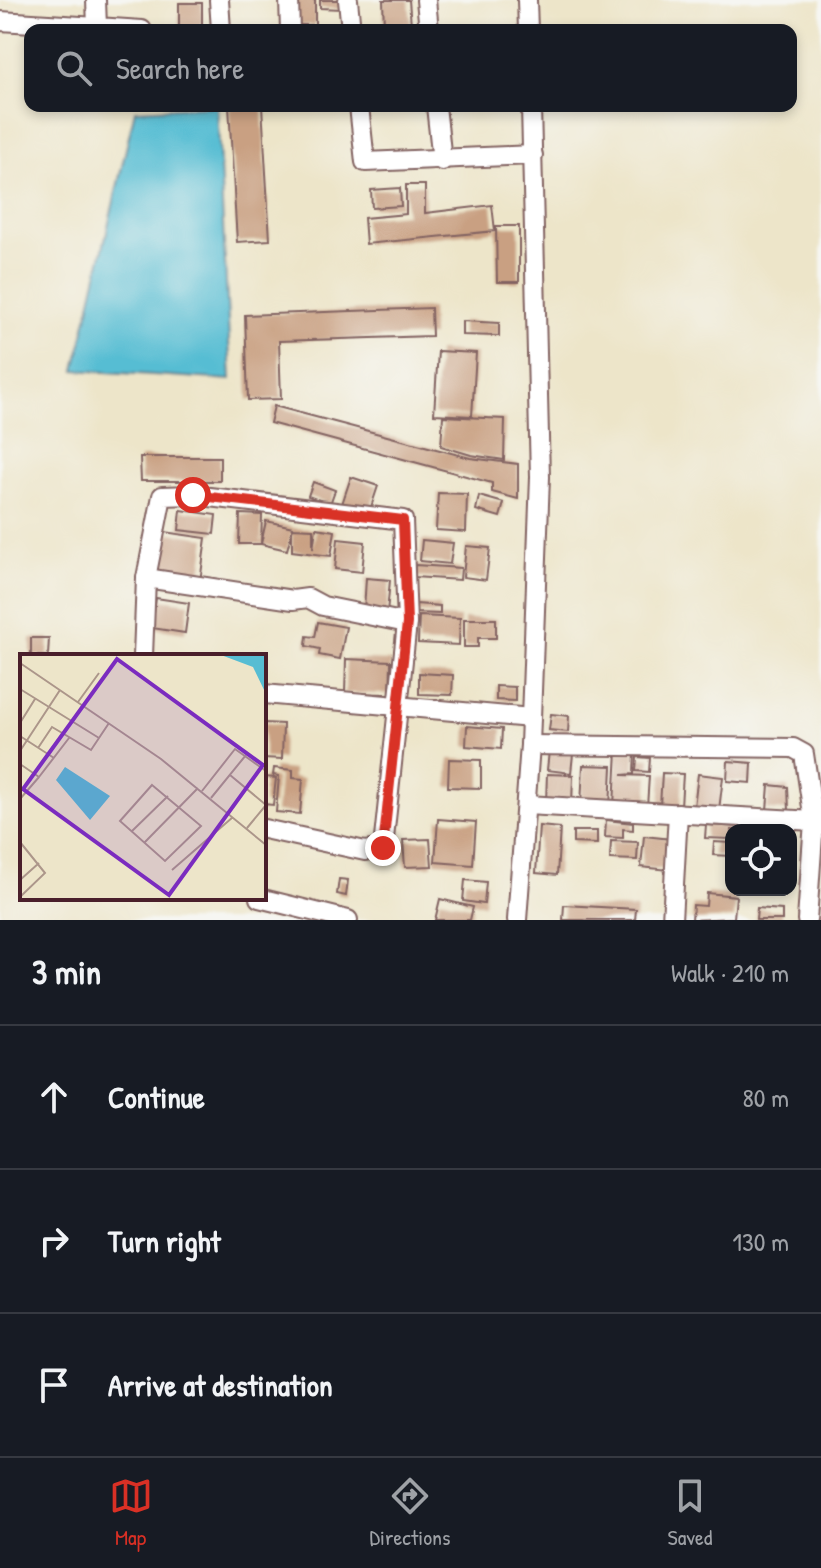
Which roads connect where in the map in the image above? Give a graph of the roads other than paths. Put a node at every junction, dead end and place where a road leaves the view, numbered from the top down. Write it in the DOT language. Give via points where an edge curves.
graph roads {
  1 [pos="96,0"];
  2 [pos="219,0"];
  3 [pos="289,0"];
  4 [pos="348,0"];
  5 [pos="426,0"];
  6 [pos="527,0"];
  7 [pos="0,21"];
  8 [pos="48,24"];
  9 [pos="97,24"];
  10 [pos="221,24"];
  11 [pos="290,24"];
  12 [pos="350,24"];
  13 [pos="428,24"];
  14 [pos="528,24"];
  15 [pos="360,112"];
  16 [pos="437,112"];
  17 [pos="531,112"];
  18 [pos="533,155"];
  19 [pos="442,161"];
  20 [pos="146,578"];
  21 [pos="407,623"];
  22 [pos="143,654"];
  23 [pos="266,694"];
  24 [pos="398,706"];
  25 [pos="531,718"];
  26 [pos="530,745"];
  27 [pos="526,805"];
  28 [pos="678,813"];
  29 [pos="814,821"];
  30 [pos="266,829"];
  31 [pos="266,900"];
  32 [pos="348,920"];
  33 [pos="517,920"];
  34 [pos="672,920"];
  35 [pos="807,920"];
  1 -- 9 [label="street"];
  2 -- 10 [label="street"];
  3 -- 11 [label="street"];
  4 -- 12 [label="street"];
  5 -- 13 [label="street"];
  6 -- 14 [label="street"];
  7 -- 8 [label="street"];
  15 -- 19 [label="street" via="365,162"];
  16 -- 19 [label="street"];
  17 -- 18 [label="street"];
  18 -- 19 [label="street"];
  18 -- 25 [label="street" via="540,477"];
  20 -- 21 [label="street" via="308,598 323,606"];
  20 -- 21 [label="street" via="162,496 193,495 403,520"];
  20 -- 22 [label="street"];
  21 -- 24 [label="street"];
  23 -- 24 [label="street"];
  24 -- 25 [label="street"];
  24 -- 30 [label="street" via="383,848 365,851"];
  25 -- 26 [label="street"];
  26 -- 27 [label="street"];
  26 -- 29 [label="street" via="793,748 804,754"];
  27 -- 28 [label="street"];
  27 -- 33 [label="street"];
  28 -- 29 [label="street"];
  28 -- 34 [label="street"];
  29 -- 35 [label="street"];
  31 -- 32 [label="street"];
}
